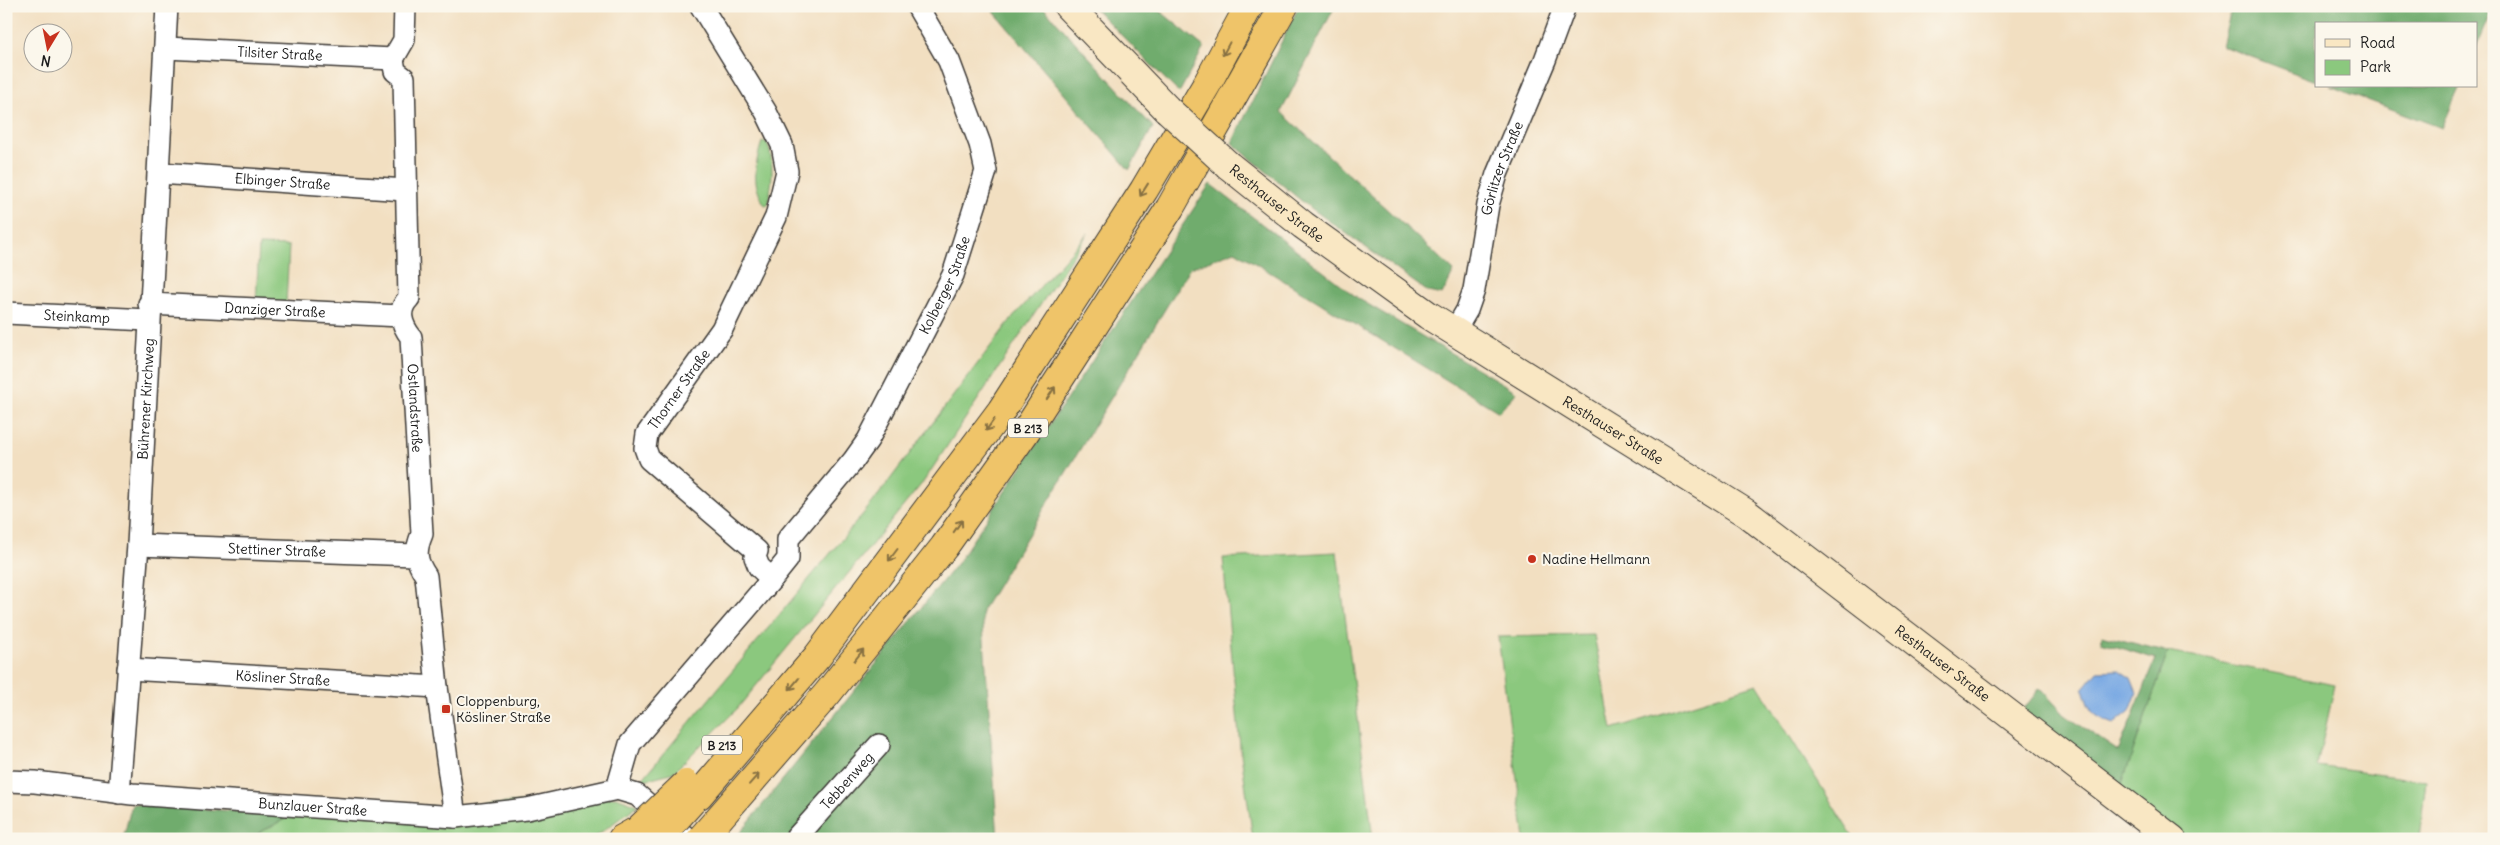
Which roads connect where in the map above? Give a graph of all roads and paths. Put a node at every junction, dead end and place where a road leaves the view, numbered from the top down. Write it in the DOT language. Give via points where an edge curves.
graph roads {
  1 [pos="167,6"];
  2 [pos="405,6"];
  3 [pos="702,6"];
  4 [pos="917,6"];
  5 [pos="1068,6"];
  6 [pos="1249,6"];
  7 [pos="1284,6"];
  8 [pos="1565,6"];
  9 [pos="166,48"];
  10 [pos="393,59"];
  11 [pos="159,173"];
  12 [pos="405,190"];
  13 [pos="149,312"];
  14 [pos="6,313"];
  15 [pos="401,316"];
  16 [pos="1454,332"];
  17 [pos="788,539"];
  18 [pos="138,545"];
  19 [pos="757,550"];
  20 [pos="416,555"];
  21 [pos="772,579"];
  22 [pos="128,668"];
  23 [pos="437,687"];
  24 [pos="879,745"];
  25 [pos="6,781"];
  26 [pos="617,789"];
  27 [pos="119,793"];
  28 [pos="456,817"];
  29 [pos="639,836"];
  30 [pos="688,839"];
  31 [pos="701,839"];
  32 [pos="795,839"];
  33 [pos="2172,839"];
  1 -- 9 [label="street, Bührener Kirchweg"];
  2 -- 10 [label="street" via="404,40"];
  3 -- 19 [label="street, Thorner Straße" via="766,112 782,145 787,170 776,217 722,329 646,434 645,448 650,459"];
  4 -- 17 [label="street, Kolberger Straße" via="949,61 980,144 986,171 953,275 868,440"];
  5 -- 16 [label="street, Resthauser Straße, bridge" via="1167,109 1228,165 1303,225"];
  6 -- 29 [label="highway, B 213, one-way, bridge" via="1144,190 1001,411 817,657 765,719 740,726 692,790"];
  31 -- 7 [label="highway, B 213, one-way" via="828,694 944,547 1024,434 1170,208"];
  8 -- 16 [label="street, Görlitzer Straße" via="1496,174 1474,290"];
  9 -- 10 [label="street, Tilsiter Straße"];
  9 -- 11 [label="street, Bührener Kirchweg"];
  10 -- 12 [label="street" via="395,71 404,78"];
  11 -- 12 [label="street, Elbinger Straße"];
  11 -- 13 [label="street, Bührener Kirchweg"];
  12 -- 15 [label="street" via="409,298 403,304"];
  13 -- 14 [label="street, Steinkamp"];
  13 -- 15 [label="street, Danziger Straße"];
  13 -- 18 [label="street, Bührener Kirchweg"];
  15 -- 20 [label="street, Ostlandstraße" via="404,328 411,336 412,346 422,534"];
  16 -- 33 [label="street, Resthauser Straße" via="1746,513"];
  17 -- 19 [label="street" via="766,543"];
  17 -- 21 [label="street" via="788,559"];
  18 -- 20 [label="street, Stettiner Straße"];
  18 -- 22 [label="street, Bührener Kirchweg"];
  19 -- 21 [label="street" via="755,557 759,567"];
  20 -- 23 [label="street" via="426,576"];
  21 -- 26 [label="street" via="630,744"];
  22 -- 23 [label="street, Kösliner Straße"];
  22 -- 27 [label="street, Bührener Kirchweg"];
  23 -- 28 [label="street"];
  24 -- 32 [label="street, Tebbenweg"];
  25 -- 27 [label="street, Bunzlauer Straße"];
  26 -- 28 [label="street, Bunzlauer Straße" via="528,809"];
  26 -- 30 [label="street" via="636,795"];
  27 -- 28 [label="street, Bunzlauer Straße"];
}
